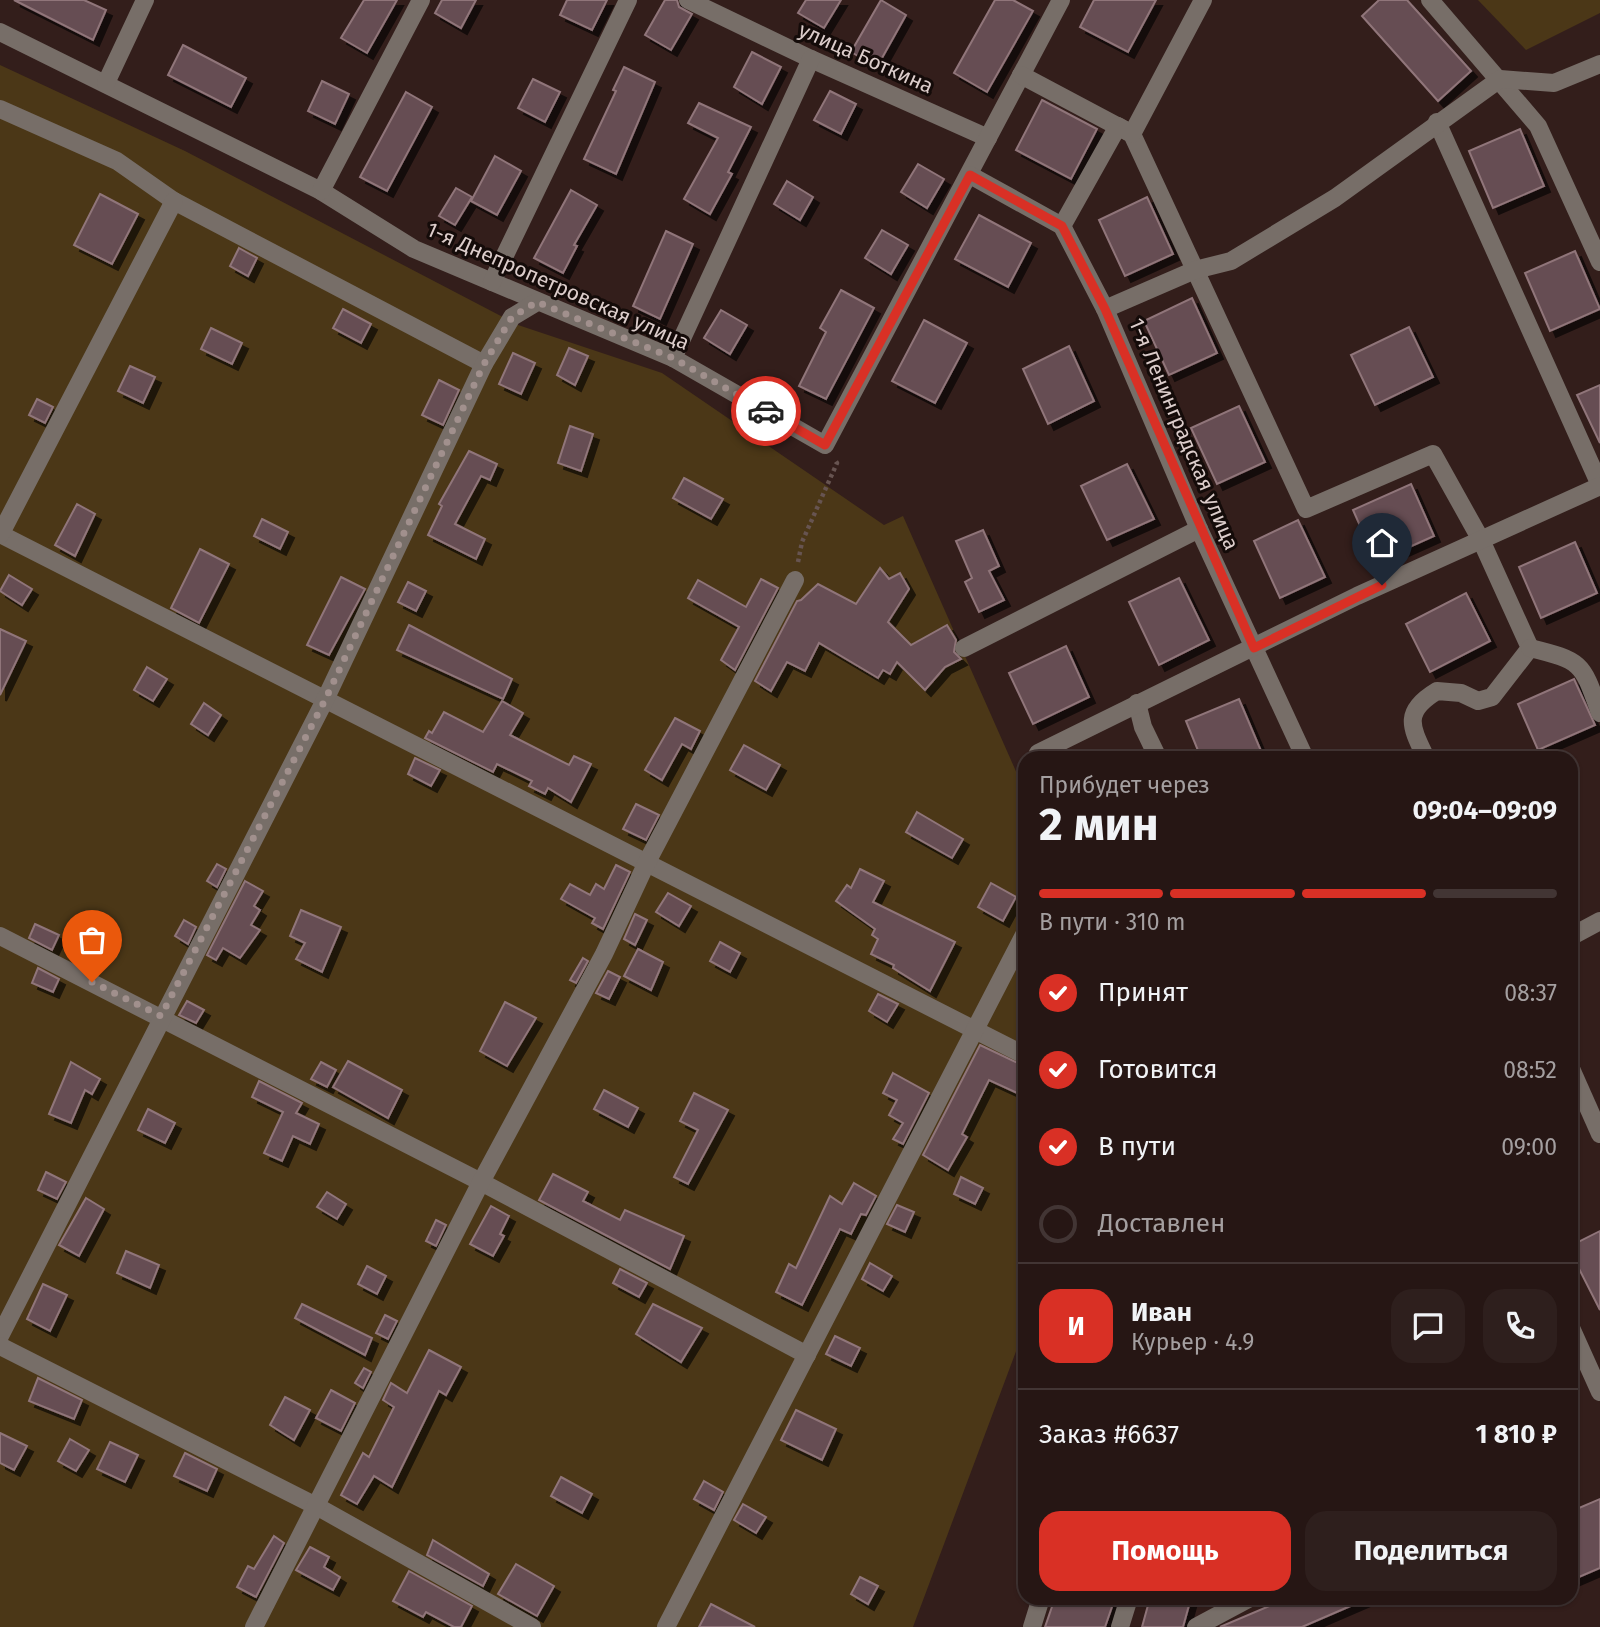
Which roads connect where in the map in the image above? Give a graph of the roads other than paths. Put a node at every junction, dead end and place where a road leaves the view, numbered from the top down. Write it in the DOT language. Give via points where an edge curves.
graph roads {
  1 [pos="145,0"];
  2 [pos="421,0"];
  3 [pos="628,0"];
  4 [pos="688,0"];
  5 [pos="1061,0"];
  6 [pos="1203,0"];
  7 [pos="1430,0"];
  8 [pos="0,32"];
  9 [pos="811,60"];
  10 [pos="1600,64"];
  11 [pos="1021,75"];
  12 [pos="1500,79"];
  13 [pos="106,83"];
  14 [pos="0,109"];
  15 [pos="1437,122"];
  16 [pos="1125,130"];
  17 [pos="988,138"];
  18 [pos="970,175"];
  19 [pos="320,191"];
  20 [pos="174,201"];
  21 [pos="1062,226"];
  22 [pos="1600,262"];
  23 [pos="1195,270"];
  24 [pos="492,282"];
  25 [pos="537,302"];
  26 [pos="1105,309"];
  27 [pos="673,358"];
  28 [pos="484,364"];
  29 [pos="1600,485"];
  30 [pos="1199,529"];
  31 [pos="0,534"];
  32 [pos="1481,540"];
  33 [pos="795,580"];
  34 [pos="964,648"];
  35 [pos="1254,648"];
  36 [pos="1530,648"];
  37 [pos="325,700"];
  38 [pos="1137,703"];
  39 [pos="1600,713"];
  40 [pos="1042,751"];
  41 [pos="1155,751"];
  42 [pos="1302,751"];
  43 [pos="1423,751"];
  44 [pos="647,862"];
  45 [pos="1600,921"];
  46 [pos="1578,933"];
  47 [pos="0,936"];
  48 [pos="1018,946"];
  49 [pos="161,1016"];
  50 [pos="973,1029"];
  51 [pos="1018,1052"];
  52 [pos="1578,1084"];
  53 [pos="1600,1134"];
  54 [pos="481,1182"];
  55 [pos="0,1336"];
  56 [pos="1578,1344"];
  57 [pos="0,1346"];
  58 [pos="807,1355"];
  59 [pos="1600,1392"];
  60 [pos="318,1507"];
  61 [pos="1039,1605"];
  62 [pos="1127,1605"];
  63 [pos="1237,1605"];
  64 [pos="254,1627"];
  65 [pos="532,1627"];
  66 [pos="666,1627"];
  67 [pos="1032,1627"];
  68 [pos="1120,1627"];
  69 [pos="1196,1627"];
  1 -- 13 [label="street"];
  2 -- 19 [label="street"];
  3 -- 24 [label="street"];
  4 -- 9 [label="street, улица Боткина"];
  5 -- 11 [label="street"];
  6 -- 16 [label="street"];
  7 -- 12 [label="street"];
  8 -- 13 [label="street, 1-я Днепропетровская улица"];
  9 -- 17 [label="street, улица Боткина"];
  9 -- 27 [label="street"];
  10 -- 12 [label="street" via="1554,83"];
  11 -- 16 [label="street"];
  11 -- 17 [label="street"];
  12 -- 15 [label="street"];
  12 -- 22 [label="street" via="1538,126"];
  13 -- 19 [label="street, 1-я Днепропетровская улица"];
  14 -- 20 [label="street" via="117,161"];
  15 -- 23 [label="street" via="1335,198 1231,261"];
  15 -- 29 [label="street"];
  16 -- 21 [label="street"];
  16 -- 23 [label="street"];
  17 -- 18 [label="street"];
  18 -- 21 [label="street"];
  18 -- 27 [label="street, 1-я Днепропетровская улица" via="825,445"];
  19 -- 24 [label="street, 1-я Днепропетровская улица" via="414,249"];
  20 -- 28 [label="street"];
  20 -- 31 [label="street"];
  21 -- 26 [label="street, 1-я Ленинградская улица"];
  23 -- 26 [label="street"];
  23 -- 32 [label="street" via="1306,509 1433,454"];
  24 -- 25 [label="street, 1-я Днепропетровская улица"];
  25 -- 27 [label="street, 1-я Днепропетровская улица"];
  25 -- 28 [label="street" via="512,317"];
  26 -- 30 [label="street, 1-я Ленинградская улица"];
  28 -- 37 [label="street"];
  29 -- 32 [label="street"];
  30 -- 34 [label="street"];
  30 -- 35 [label="street, 1-я Ленинградская улица"];
  31 -- 37 [label="street"];
  32 -- 35 [label="street"];
  32 -- 36 [label="street"];
  33 -- 44 [label="street"];
  35 -- 38 [label="street"];
  35 -- 42 [label="street, 1-я Ленинградская улица"];
  36 -- 39 [label="street" via="1576,663 1586,673"];
  36 -- 43 [label="street" via="1492,697 1478,701 1461,693 1437,691 1416,708 1411,726"];
  37 -- 44 [label="street"];
  37 -- 49 [label="street"];
  38 -- 40 [label="street"];
  38 -- 41 [label="street"];
  44 -- 50 [label="street"];
  44 -- 54 [label="street" via="604,954"];
  45 -- 46 [label="street"];
  47 -- 49 [label="street"];
  48 -- 50 [label="street"];
  49 -- 54 [label="street"];
  49 -- 55 [label="street"];
  50 -- 51 [label="street"];
  50 -- 58 [label="street"];
  52 -- 53 [label="street"];
  54 -- 58 [label="street"];
  54 -- 60 [label="street"];
  56 -- 59 [label="street"];
  57 -- 60 [label="street"];
  58 -- 66 [label="street"];
  60 -- 64 [label="street"];
  60 -- 65 [label="street"];
  61 -- 67 [label="street"];
  62 -- 68 [label="street"];
  63 -- 69 [label="street"];
}
